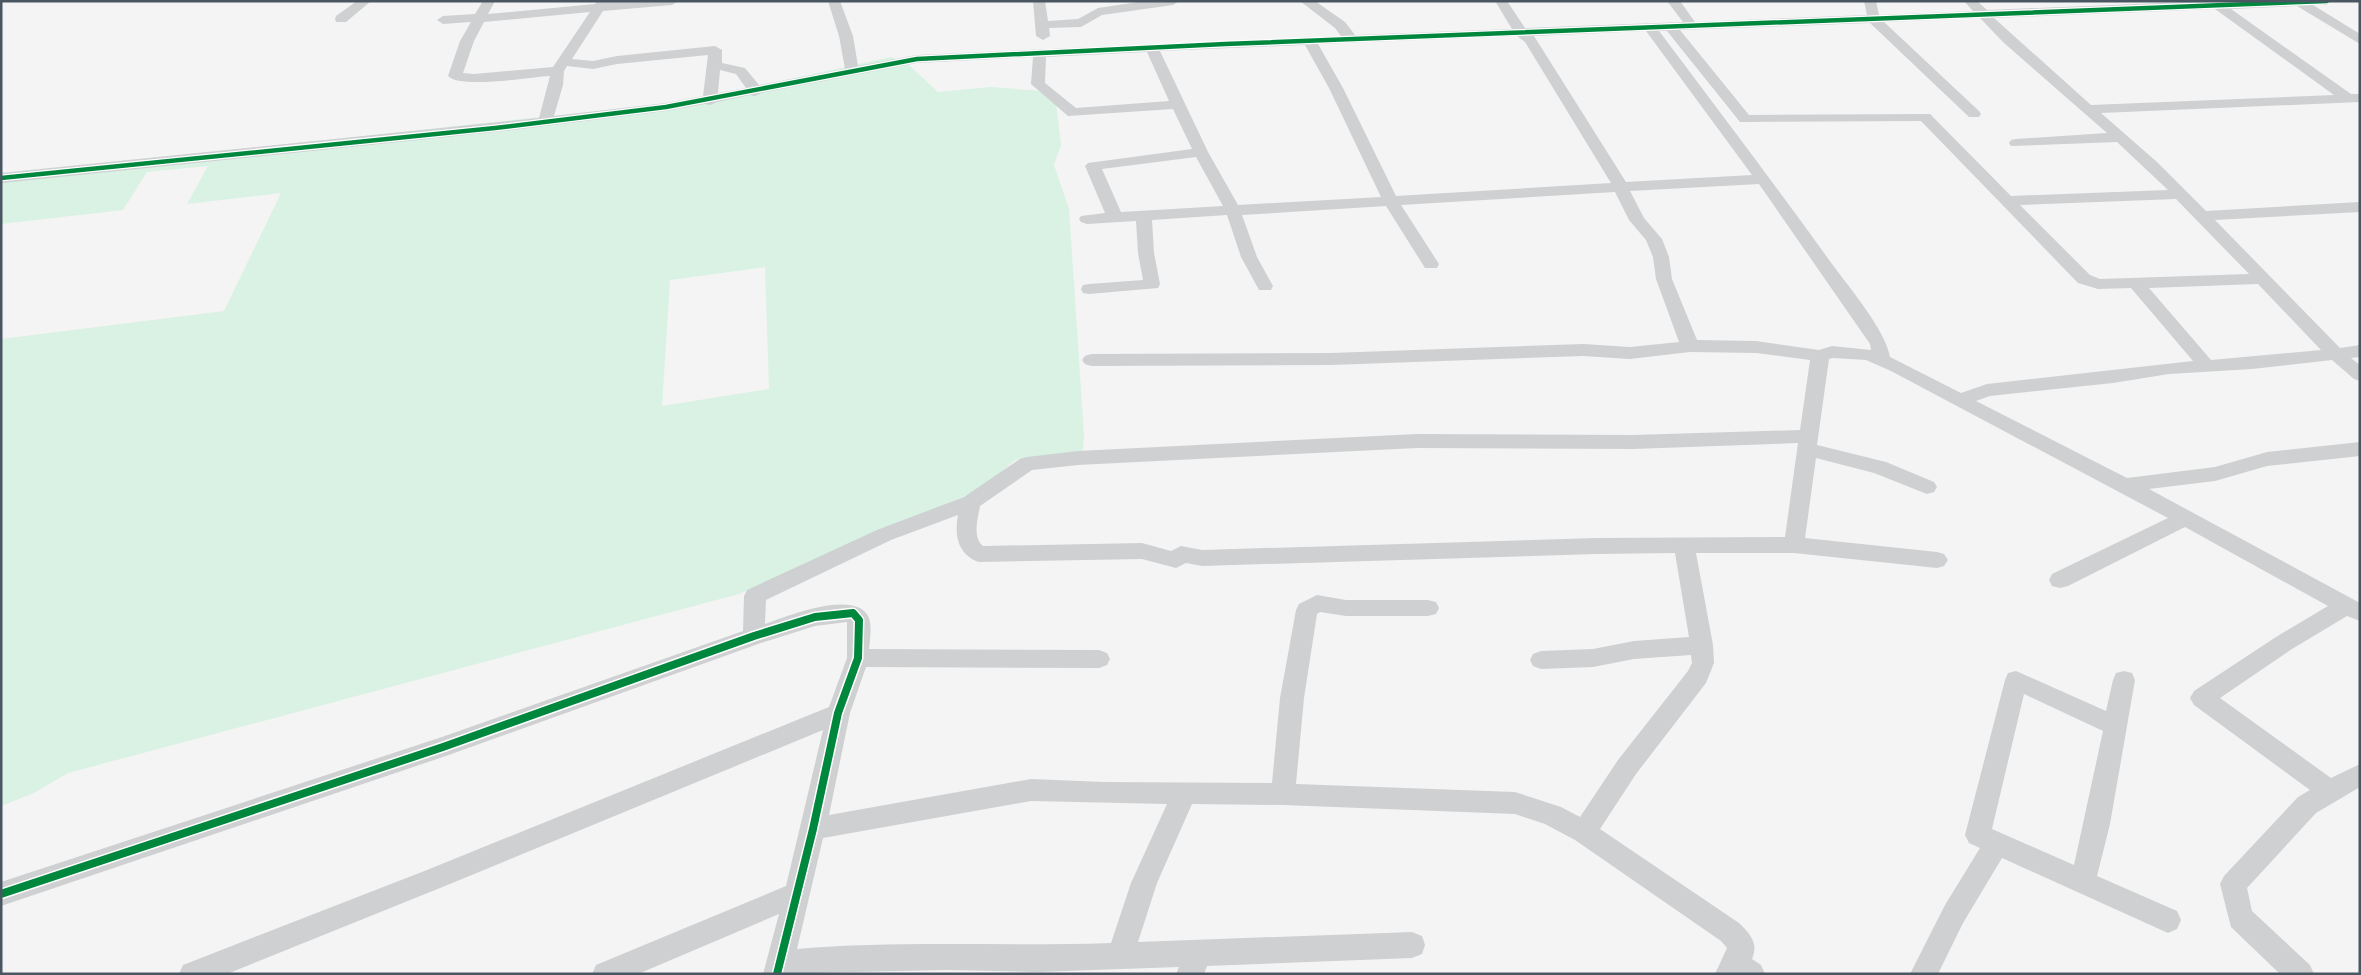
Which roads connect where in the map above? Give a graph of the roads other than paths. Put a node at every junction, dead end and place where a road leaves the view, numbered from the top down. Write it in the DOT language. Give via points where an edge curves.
graph roads {
  1 [pos="365,1"];
  2 [pos="489,1"];
  3 [pos="672,1"];
  4 [pos="834,1"];
  5 [pos="1038,1"];
  6 [pos="1173,1"];
  7 [pos="1306,1"];
  8 [pos="1501,1"];
  9 [pos="1673,1"];
  10 [pos="1870,1"];
  11 [pos="1970,1"];
  12 [pos="2064,1"];
  13 [pos="2327,1"];
  14 [pos="2301,2"];
  15 [pos="2215,4"];
  16 [pos="601,5"];
  17 [pos="2076,11"];
  18 [pos="1984,15"];
  19 [pos="481,18"];
  20 [pos="342,19"];
  21 [pos="1874,19"];
  22 [pos="443,20"];
  23 [pos="1041,25"];
  24 [pos="1692,26"];
  25 [pos="1649,27"];
  26 [pos="1670,27"];
  27 [pos="1521,33"];
  28 [pos="1351,39"];
  29 [pos="2360,40"];
  30 [pos="1310,41"];
  31 [pos="1151,47"];
  32 [pos="1042,52"];
  33 [pos="560,66"];
  34 [pos="715,66"];
  35 [pos="852,70"];
  36 [pos="755,92"];
  37 [pos="2353,98"];
  38 [pos="710,101"];
  39 [pos="1179,104"];
  40 [pos="2360,107"];
  41 [pos="2086,108"];
  42 [pos="1974,114"];
  43 [pos="545,122"];
  44 [pos="2122,137"];
  45 [pos="2016,143"];
  46 [pos="1201,152"];
  47 [pos="1,178"];
  48 [pos="1764,179"];
  49 [pos="1622,188"];
  50 [pos="2180,194"];
  51 [pos="1392,201"];
  52 [pos="2008,201"];
  53 [pos="2360,207"];
  54 [pos="1233,210"];
  55 [pos="1144,215"];
  56 [pos="2203,216"];
  57 [pos="1115,217"];
  58 [pos="1087,218"];
  59 [pos="1431,264"];
  60 [pos="2262,279"];
  61 [pos="2136,283"];
  62 [pos="1265,286"];
  63 [pos="1089,288"];
  64 [pos="1690,346"];
  65 [pos="2360,351"];
  66 [pos="2335,353"];
  67 [pos="1820,356"];
  68 [pos="1091,360"];
  69 [pos="1881,360"];
  70 [pos="2207,366"];
  71 [pos="2360,375"];
  72 [pos="1962,400"];
  73 [pos="1808,443"];
  74 [pos="2360,449"];
  75 [pos="2125,486"];
  76 [pos="1928,487"];
  77 [pos="971,502"];
  78 [pos="2185,518"];
  79 [pos="1684,545"];
  80 [pos="1794,545"];
  81 [pos="1937,560"];
  82 [pos="2060,580"];
  83 [pos="1428,608"];
  84 [pos="2353,610"];
  85 [pos="754,636"];
  86 [pos="1702,645"];
  87 [pos="858,658"];
  88 [pos="1099,659"];
  89 [pos="1541,660"];
  90 [pos="2124,680"];
  91 [pos="838,713"];
  92 [pos="2115,726"];
  93 [pos="2360,774"];
  94 [pos="2330,791"];
  95 [pos="1184,794"];
  96 [pos="1283,794"];
  97 [pos="813,829"];
  98 [pos="1584,832"];
  99 [pos="1996,844"];
  100 [pos="2083,882"];
  101 [pos="1,894"];
  102 [pos="796,894"];
  103 [pos="2168,920"];
  104 [pos="1412,945"];
  105 [pos="1120,956"];
  106 [pos="1194,964"];
  107 [pos="778,969"];
  108 [pos="1738,970"];
  109 [pos="193,974"];
  110 [pos="606,974"];
  111 [pos="1924,974"];
  112 [pos="2300,974"];
  1 -- 20 [label="street"];
  2 -- 19 [label="street"];
  3 -- 16 [label="street"];
  4 -- 35 [label="street" via="846,36"];
  5 -- 23 [label="street"];
  6 -- 23 [label="street" via="1098,12 1081,23"];
  7 -- 28 [label="street" via="1340,25"];
  8 -- 27 [label="street"];
  9 -- 24 [label="street"];
  10 -- 21 [label="street"];
  11 -- 18 [label="street"];
  12 -- 17 [label="street"];
  13 -- 14 [label="street"];
  14 -- 15 [label="street"];
  14 -- 29 [label="street"];
  15 -- 17 [label="street"];
  15 -- 37 [label="street"];
  16 -- 19 [label="street"];
  16 -- 33 [label="street"];
  17 -- 18 [label="street"];
  18 -- 21 [label="street"];
  18 -- 41 [label="street"];
  19 -- 22 [label="street"];
  19 -- 33 [label="street" via="467,41 455,76 474,78"];
  21 -- 24 [label="street"];
  21 -- 42 [label="street"];
  23 -- 32 [label="street"];
  24 -- 26 [label="street"];
  25 -- 26 [label="street"];
  25 -- 27 [label="street"];
  25 -- 48 [label="street"];
  26 -- 52 [label="street" via="1745,119 1925,117"];
  27 -- 28 [label="street"];
  27 -- 49 [label="street" via="1530,39"];
  28 -- 30 [label="street"];
  30 -- 31 [label="street"];
  30 -- 51 [label="street"];
  31 -- 32 [label="street"];
  31 -- 39 [label="street"];
  32 -- 35 [label="street" via="917,59"];
  32 -- 39 [label="street" via="1038,84 1073,113"];
  33 -- 34 [label="street" via="715,50"];
  33 -- 43 [label="street"];
  34 -- 36 [label="street" via="748,74"];
  34 -- 38 [label="street"];
  35 -- 36 [label="street"];
  36 -- 38 [label="street"];
  37 -- 40 [label="street"];
  37 -- 41 [label="street"];
  38 -- 43 [label="street"];
  39 -- 46 [label="street"];
  41 -- 44 [label="street"];
  43 -- 47 [label="street"];
  44 -- 45 [label="street"];
  44 -- 50 [label="street"];
  46 -- 54 [label="street"];
  46 -- 57 [label="street" via="1093,166"];
  48 -- 49 [label="street"];
  48 -- 69 [label="street" via="1879,344"];
  49 -- 51 [label="street"];
  49 -- 64 [label="street" via="1637,220 1654,239 1664,280"];
  50 -- 52 [label="street"];
  50 -- 56 [label="street"];
  51 -- 54 [label="street"];
  51 -- 59 [label="street"];
  52 -- 61 [label="street" via="2084,279 2098,284"];
  53 -- 56 [label="street"];
  54 -- 55 [label="street"];
  54 -- 62 [label="street" via="1249,257"];
  55 -- 57 [label="street"];
  55 -- 63 [label="street" via="1146,253 1154,292"];
  56 -- 60 [label="street"];
  57 -- 58 [label="street"];
  60 -- 61 [label="street"];
  60 -- 66 [label="street"];
  61 -- 70 [label="street"];
  64 -- 67 [label="street" via="1766,348"];
  64 -- 68 [label="street" via="1630,353 1583,350 1331,359"];
  65 -- 66 [label="street"];
  66 -- 70 [label="street"];
  66 -- 71 [label="street"];
  67 -- 69 [label="street" via="1832,352 1869,355"];
  67 -- 73 [label="street"];
  69 -- 72 [label="street"];
  70 -- 72 [label="street" via="1987,390"];
  72 -- 75 [label="street"];
  73 -- 76 [label="street"];
  73 -- 77 [label="street" via="1417,441 1078,458 1027,464"];
  73 -- 80 [label="street"];
  74 -- 75 [label="street" via="2267,459 2215,474"];
  75 -- 78 [label="street"];
  77 -- 79 [label="street" via="966,536 969,546 979,554 1142,551 1176,560 1181,554 1202,558"];
  77 -- 85 [label="street" via="884,535 755,596"];
  78 -- 82 [label="street"];
  78 -- 84 [label="street"];
  79 -- 80 [label="street"];
  79 -- 86 [label="street"];
  80 -- 81 [label="street"];
  83 -- 96 [label="street" via="1346,608 1317,603 1307,610 1292,698"];
  84 -- 94 [label="street" via="2284,643 2202,698"];
  85 -- 87 [label="street" via="815,618 853,613 859,620"];
  85 -- 101 [label="street" via="452,744"];
  86 -- 89 [label="street" via="1634,650 1593,658"];
  86 -- 98 [label="street" via="1703,662 1698,676 1627,767"];
  87 -- 88 [label="street"];
  87 -- 91 [label="street"];
  90 -- 92 [label="street"];
  91 -- 97 [label="street"];
  91 -- 109 [label="street"];
  92 -- 99 [label="street" via="2016,680 1978,835"];
  92 -- 100 [label="street"];
  93 -- 94 [label="street"];
  94 -- 112 [label="street" via="2307,804 2233,884 2240,918"];
  95 -- 96 [label="street"];
  95 -- 97 [label="street" via="1031,790"];
  95 -- 105 [label="street" via="1144,883"];
  96 -- 98 [label="street" via="1515,803"];
  97 -- 102 [label="street"];
  98 -- 108 [label="street" via="1730,932 1741,943"];
  99 -- 100 [label="street"];
  99 -- 111 [label="street" via="1954,914"];
  100 -- 103 [label="street"];
  102 -- 107 [label="street"];
  102 -- 110 [label="street"];
  104 -- 106 [label="street"];
  105 -- 106 [label="street"];
  105 -- 107 [label="street" via="847,959"];
}
